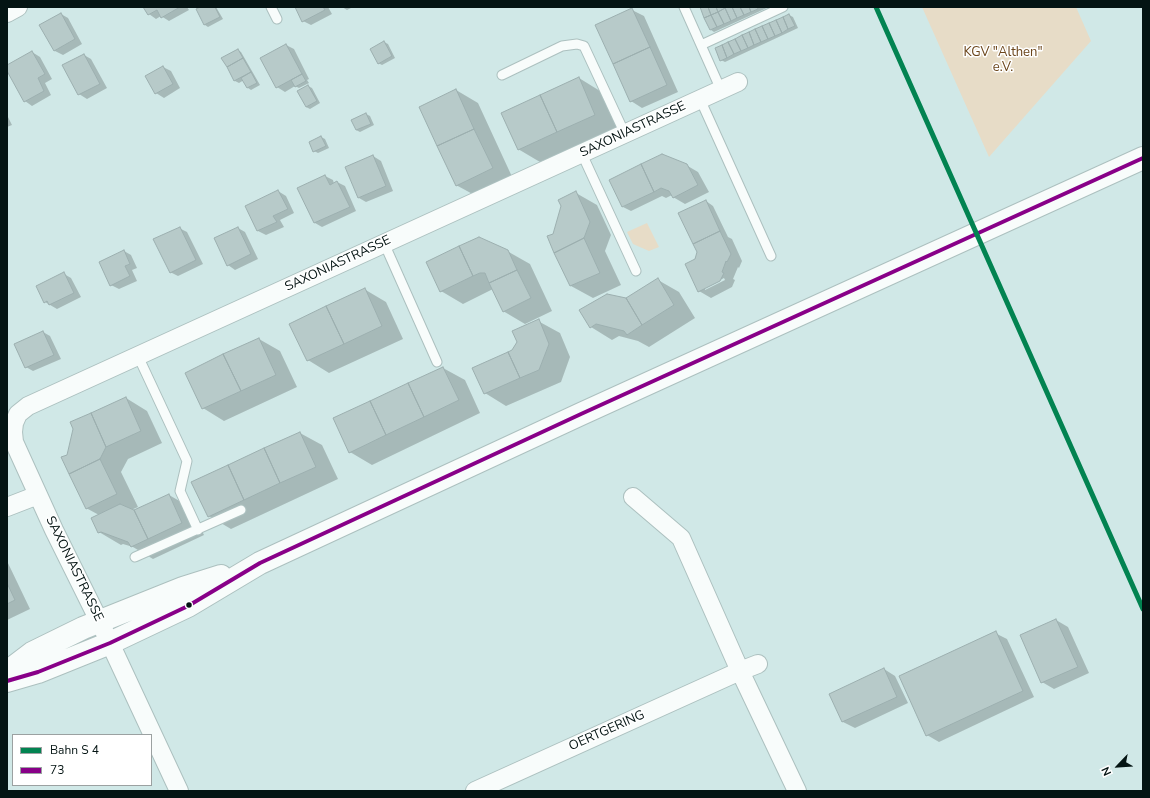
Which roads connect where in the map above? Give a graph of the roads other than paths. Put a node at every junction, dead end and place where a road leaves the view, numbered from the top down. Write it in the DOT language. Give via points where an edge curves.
graph roads {
  1 [pos="18,7"];
  2 [pos="271,7"];
  3 [pos="684,7"];
  4 [pos="783,7"];
  5 [pos="7,13"];
  6 [pos="277,19"];
  7 [pos="701,45"];
  8 [pos="502,75"];
  9 [pos="738,82"];
  10 [pos="720,90"];
  11 [pos="700,99"];
  12 [pos="625,134"];
  13 [pos="582,154"];
  14 [pos="1143,158"];
  15 [pos="384,243"];
  16 [pos="771,256"];
  17 [pos="636,271"];
  18 [pos="138,356"];
  19 [pos="436,362"];
  20 [pos="38,495"];
  21 [pos="633,497"];
  22 [pos="7,507"];
  23 [pos="241,510"];
  24 [pos="198,530"];
  25 [pos="134,557"];
  26 [pos="260,563"];
  27 [pos="100,621"];
  28 [pos="110,643"];
  29 [pos="758,664"];
  30 [pos="740,671"];
  31 [pos="7,672"];
  32 [pos="7,681"];
  33 [pos="179,791"];
  34 [pos="475,791"];
  35 [pos="797,791"];
  1 -- 5 [label="street"];
  2 -- 6 [label="lane"];
  3 -- 7 [label="lane"];
  4 -- 7 [label="lane"];
  7 -- 10 [label="lane"];
  8 -- 12 [label="lane" via="562,46 584,46"];
  9 -- 10 [label="street, SAXONIASTRASSE"];
  10 -- 11 [label="street, SAXONIASTRASSE"];
  11 -- 12 [label="street, SAXONIASTRASSE"];
  11 -- 16 [label="lane"];
  12 -- 13 [label="street, SAXONIASTRASSE"];
  13 -- 15 [label="street, SAXONIASTRASSE"];
  13 -- 17 [label="lane"];
  14 -- 26 [label="main road"];
  15 -- 18 [label="street, SAXONIASTRASSE"];
  15 -- 19 [label="lane"];
  18 -- 20 [label="street, SAXONIASTRASSE" via="28,406 18,414 12,432 14,442"];
  18 -- 24 [label="lane" via="187,461 180,491"];
  20 -- 22 [label="street"];
  20 -- 27 [label="street, SAXONIASTRASSE"];
  21 -- 30 [label="street" via="680,538"];
  23 -- 24 [label="lane"];
  24 -- 25 [label="lane"];
  26 -- 27 [label="main road" via="183,588"];
  26 -- 28 [label="main road" via="188,606"];
  27 -- 28 [label="street, SAXONIASTRASSE"];
  27 -- 31 [label="main road" via="32,653"];
  28 -- 32 [label="main road" via="38,672"];
  28 -- 33 [label="street"];
  29 -- 30 [label="street, OERTGERING"];
  30 -- 34 [label="street, OERTGERING"];
  30 -- 35 [label="street"];
}
